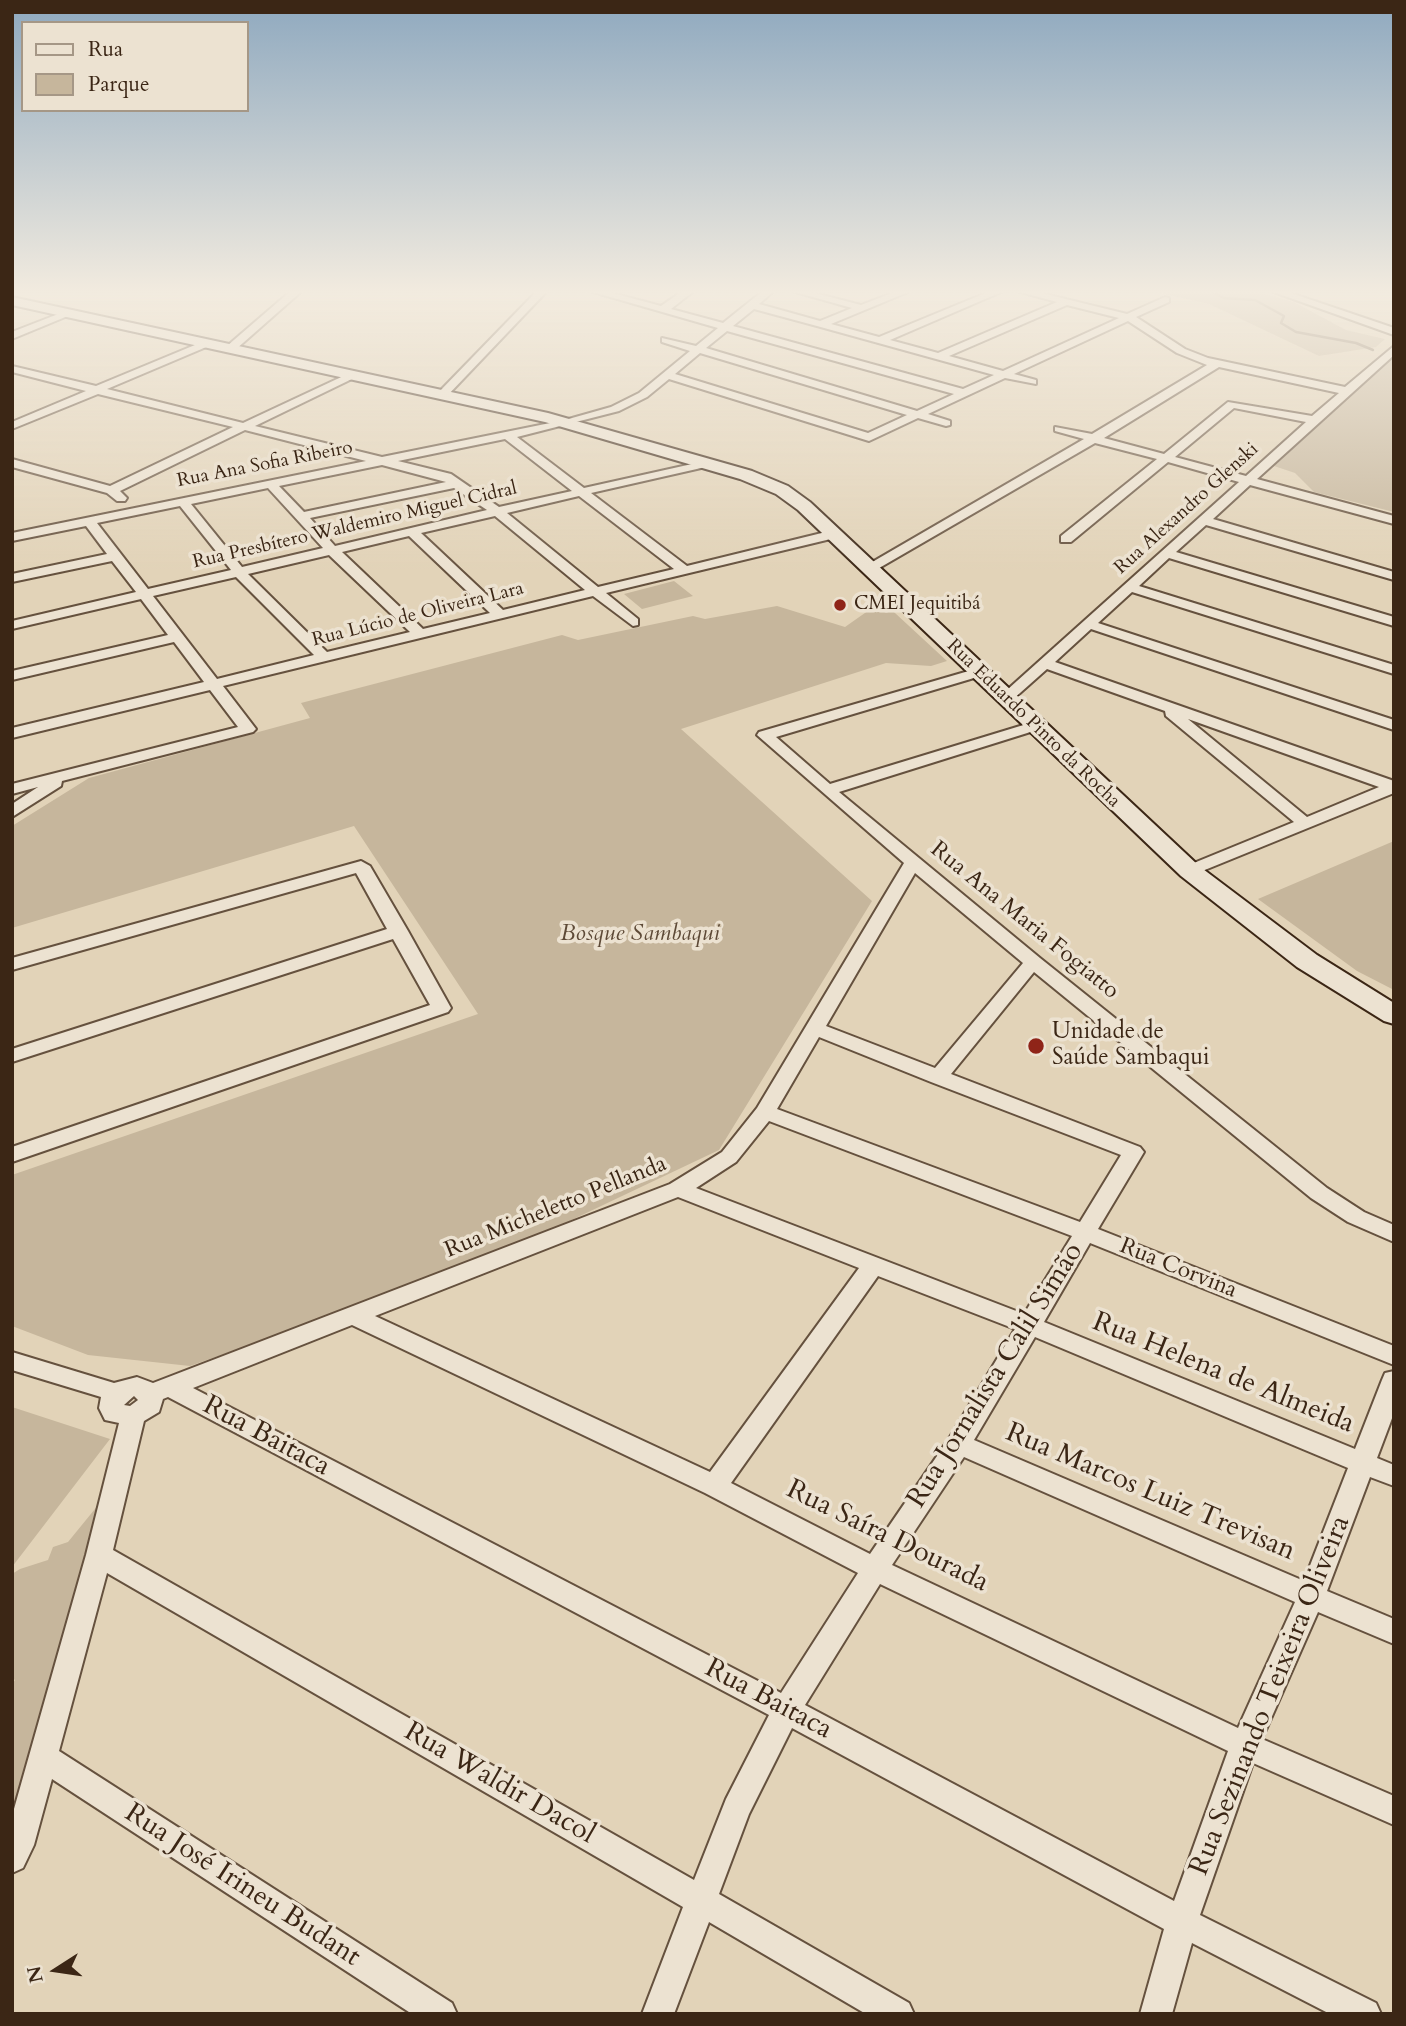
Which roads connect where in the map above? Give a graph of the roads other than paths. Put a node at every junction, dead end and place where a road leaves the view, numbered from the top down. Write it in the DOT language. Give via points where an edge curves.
graph roads {
  1 [pos="75,385"];
  2 [pos="110,385"];
  3 [pos="331,385"];
  4 [pos="395,385"];
  5 [pos="452,385"];
  6 [pos="655,385"];
  7 [pos="698,385"];
  8 [pos="814,385"];
  9 [pos="934,385"];
  10 [pos="982,385"];
  11 [pos="1182,385"];
  12 [pos="1316,385"];
  13 [pos="1354,385"];
  14 [pos="97,390"];
  15 [pos="1347,391"];
  16 [pos="964,393"];
  17 [pos="442,395"];
  18 [pos="917,415"];
  19 [pos="1314,420"];
  20 [pos="566,423"];
  21 [pos="946,423"];
  22 [pos="12,425"];
  23 [pos="243,425"];
  24 [pos="1059,429"];
  25 [pos="508,436"];
  26 [pos="1093,439"];
  27 [pos="1165,458"];
  28 [pos="381,462"];
  29 [pos="12,463"];
  30 [pos="706,463"];
  31 [pos="1247,481"];
  32 [pos="459,482"];
  33 [pos="271,484"];
  34 [pos="111,490"];
  35 [pos="585,492"];
  36 [pos="183,501"];
  37 [pos="135,510"];
  38 [pos="499,513"];
  39 [pos="301,516"];
  40 [pos="88,520"];
  41 [pos="1203,520"];
  42 [pos="1394,520"];
  43 [pos="412,533"];
  44 [pos="834,534"];
  45 [pos="12,537"];
  46 [pos="1066,538"];
  47 [pos="333,551"];
  48 [pos="1167,553"];
  49 [pos="115,556"];
  50 [pos="869,568"];
  51 [pos="684,570"];
  52 [pos="240,573"];
  53 [pos="1394,576"];
  54 [pos="12,578"];
  55 [pos="1129,587"];
  56 [pos="594,592"];
  57 [pos="145,594"];
  58 [pos="500,615"];
  59 [pos="632,622"];
  60 [pos="1394,622"];
  61 [pos="1088,624"];
  62 [pos="12,625"];
  63 [pos="420,634"];
  64 [pos="177,637"];
  65 [pos="324,657"];
  66 [pos="1045,663"];
  67 [pos="1394,670"];
  68 [pos="979,672"];
  69 [pos="12,676"];
  70 [pos="216,684"];
  71 [pos="1006,698"];
  72 [pos="1159,703"];
  73 [pos="1394,725"];
  74 [pos="1035,726"];
  75 [pos="12,733"];
  76 [pos="68,774"];
  77 [pos="1394,787"];
  78 [pos="12,789"];
  79 [pos="827,790"];
  80 [pos="12,812"];
  81 [pos="1305,823"];
  82 [pos="913,862"];
  83 [pos="1190,871"];
  84 [pos="399,931"];
  85 [pos="1033,962"];
  86 [pos="12,964"];
  87 [pos="1394,1015"];
  88 [pos="816,1029"];
  89 [pos="12,1056"];
  90 [pos="938,1077"];
  91 [pos="765,1112"];
  92 [pos="12,1156"];
  93 [pos="678,1189"];
  94 [pos="1085,1232"];
  95 [pos="1394,1234"];
  96 [pos="874,1264"];
  97 [pos="354,1316"];
  98 [pos="1028,1325"];
  99 [pos="1394,1356"];
  100 [pos="12,1361"];
  101 [pos="1394,1380"];
  102 [pos="161,1391"];
  103 [pos="117,1393"];
  104 [pos="132,1416"];
  105 [pos="959,1444"];
  106 [pos="1364,1464"];
  107 [pos="1394,1476"];
  108 [pos="715,1486"];
  109 [pos="99,1555"];
  110 [pos="875,1569"];
  111 [pos="1311,1597"];
  112 [pos="1394,1632"];
  113 [pos="786,1710"];
  114 [pos="1245,1745"];
  115 [pos="43,1758"];
  116 [pos="1394,1811"];
  117 [pos="12,1858"];
  118 [pos="701,1900"];
  119 [pos="1182,1922"];
  120 [pos="441,2014"];
  121 [pos="658,2014"];
  122 [pos="898,2014"];
  123 [pos="1156,2014"];
  124 [pos="1365,2014"];
  1 -- 14 [label="street"];
  2 -- 14 [label="street"];
  3 -- 23 [label="street"];
  4 -- 17 [label="main road, Rua Eduardo Pinto da Rocha"];
  5 -- 17 [label="street"];
  6 -- 20 [label="street, Rua Ana Sofia Ribeiro" via="631,403"];
  7 -- 18 [label="street" via="869,437"];
  8 -- 18 [label="street"];
  9 -- 16 [label="street"];
  10 -- 16 [label="street"];
  11 -- 26 [label="street"];
  12 -- 15 [label="street"];
  13 -- 15 [label="street, Rua Alexandro Glenski"];
  14 -- 22 [label="street"];
  14 -- 23 [label="street"];
  15 -- 19 [label="street, Rua Alexandro Glenski"];
  16 -- 18 [label="street"];
  17 -- 20 [label="main road, Rua Eduardo Pinto da Rocha"];
  18 -- 21 [label="street"];
  19 -- 27 [label="street" via="1232,404"];
  19 -- 31 [label="street, Rua Alexandro Glenski"];
  20 -- 25 [label="street, Rua Ana Sofia Ribeiro"];
  20 -- 30 [label="main road, Rua Eduardo Pinto da Rocha"];
  23 -- 28 [label="street"];
  23 -- 34 [label="street"];
  24 -- 26 [label="street"];
  25 -- 28 [label="street, Rua Ana Sofia Ribeiro"];
  25 -- 35 [label="street"];
  26 -- 27 [label="street"];
  26 -- 50 [label="street"];
  27 -- 31 [label="street"];
  27 -- 46 [label="street"];
  28 -- 32 [label="street"];
  28 -- 33 [label="street, Rua Ana Sofia Ribeiro"];
  29 -- 34 [label="street"];
  30 -- 35 [label="street, Rua Presbítero Waldemiro Miguel Cidral"];
  30 -- 44 [label="main road, Rua Eduardo Pinto da Rocha" via="782,490"];
  31 -- 41 [label="street, Rua Alexandro Glenski"];
  31 -- 42 [label="street"];
  32 -- 38 [label="street"];
  32 -- 39 [label="street"];
  33 -- 36 [label="street, Rua Ana Sofia Ribeiro"];
  33 -- 39 [label="street"];
  34 -- 37 [label="street"];
  35 -- 38 [label="street, Rua Presbítero Waldemiro Miguel Cidral"];
  35 -- 51 [label="street"];
  36 -- 37 [label="street, Rua Ana Sofia Ribeiro"];
  36 -- 52 [label="street"];
  37 -- 40 [label="street, Rua Ana Sofia Ribeiro"];
  38 -- 43 [label="street, Rua Presbítero Waldemiro Miguel Cidral"];
  38 -- 56 [label="street"];
  39 -- 47 [label="street"];
  40 -- 45 [label="street, Rua Ana Sofia Ribeiro"];
  40 -- 49 [label="street"];
  41 -- 48 [label="street, Rua Alexandro Glenski"];
  41 -- 53 [label="street"];
  43 -- 47 [label="street, Rua Presbítero Waldemiro Miguel Cidral"];
  43 -- 58 [label="street"];
  44 -- 50 [label="main road, Rua Eduardo Pinto da Rocha"];
  44 -- 51 [label="street, Rua Lúcio de Oliveira Lara"];
  47 -- 52 [label="street, Rua Presbítero Waldemiro Miguel Cidral"];
  47 -- 63 [label="street"];
  48 -- 55 [label="street, Rua Alexandro Glenski"];
  48 -- 60 [label="street"];
  49 -- 54 [label="street"];
  49 -- 57 [label="street"];
  50 -- 68 [label="main road, Rua Eduardo Pinto da Rocha"];
  51 -- 56 [label="street, Rua Lúcio de Oliveira Lara"];
  52 -- 57 [label="street, Rua Presbítero Waldemiro Miguel Cidral"];
  52 -- 65 [label="street"];
  55 -- 61 [label="street, Rua Alexandro Glenski"];
  55 -- 67 [label="street"];
  56 -- 58 [label="street, Rua Lúcio de Oliveira Lara"];
  56 -- 59 [label="street"];
  57 -- 62 [label="street, Rua Presbítero Waldemiro Miguel Cidral"];
  57 -- 64 [label="street"];
  58 -- 63 [label="street, Rua Lúcio de Oliveira Lara"];
  61 -- 66 [label="street, Rua Alexandro Glenski"];
  61 -- 73 [label="street"];
  63 -- 65 [label="street, Rua Lúcio de Oliveira Lara"];
  64 -- 69 [label="street"];
  64 -- 70 [label="street"];
  65 -- 70 [label="street, Rua Lúcio de Oliveira Lara"];
  66 -- 71 [label="street, Rua Alexandro Glenski"];
  66 -- 72 [label="street"];
  68 -- 71 [label="main road, Rua Eduardo Pinto da Rocha"];
  68 -- 79 [label="street, Rua Ana Maria Fogiatto" via="765,735"];
  70 -- 75 [label="street, Rua Lúcio de Oliveira Lara"];
  70 -- 76 [label="street" via="248,729"];
  71 -- 74 [label="main road, Rua Eduardo Pinto da Rocha"];
  72 -- 77 [label="street"];
  72 -- 81 [label="street"];
  74 -- 79 [label="street"];
  74 -- 83 [label="main road, Rua Eduardo Pinto da Rocha"];
  76 -- 78 [label="street"];
  76 -- 80 [label="street"];
  77 -- 81 [label="street"];
  79 -- 82 [label="street, Rua Ana Maria Fogiatto"];
  81 -- 83 [label="street"];
  82 -- 85 [label="street, Rua Ana Maria Fogiatto"];
  82 -- 88 [label="street, Rua Micheletto Pellanda"];
  83 -- 87 [label="main road, Rua Eduardo Pinto da Rocha" via="1297,954"];
  84 -- 86 [label="street" via="361,866"];
  84 -- 89 [label="street"];
  84 -- 92 [label="street" via="441,1008"];
  85 -- 90 [label="street"];
  85 -- 95 [label="street, Rua Ana Maria Fogiatto" via="1319,1193"];
  88 -- 90 [label="street"];
  88 -- 91 [label="street, Rua Micheletto Pellanda"];
  90 -- 94 [label="street, Rua Jornalista Calil Simão" via="1133,1152"];
  91 -- 93 [label="street, Rua Micheletto Pellanda" via="729,1157"];
  91 -- 94 [label="street, Rua Corvina"];
  93 -- 96 [label="street, Rua Helena de Almeida"];
  93 -- 97 [label="street, Rua Micheletto Pellanda"];
  94 -- 98 [label="street, Rua Jornalista Calil Simão"];
  94 -- 99 [label="street, Rua Corvina"];
  96 -- 98 [label="street, Rua Helena de Almeida"];
  96 -- 108 [label="street"];
  97 -- 102 [label="street, Rua Micheletto Pellanda"];
  97 -- 108 [label="street, Rua Saíra Dourada"];
  98 -- 105 [label="street, Rua Jornalista Calil Simão"];
  98 -- 106 [label="street, Rua Helena de Almeida"];
  100 -- 103 [label="street"];
  101 -- 106 [label="street, Rua Sezinando Teixeira Oliveira"];
  102 -- 103 [label="street" via="137,1386"];
  102 -- 104 [label="street"];
  102 -- 113 [label="street, Rua Baitaca"];
  103 -- 104 [label="street" via="111,1403 114,1413"];
  104 -- 109 [label="street"];
  105 -- 110 [label="street, Rua Jornalista Calil Simão"];
  105 -- 111 [label="street, Rua Marcos Luiz Trevisan"];
  106 -- 107 [label="street, Rua Helena de Almeida"];
  106 -- 111 [label="street, Rua Sezinando Teixeira Oliveira"];
  108 -- 110 [label="street, Rua Saíra Dourada"];
  109 -- 115 [label="street"];
  109 -- 118 [label="street, Rua Waldir Dacol"];
  110 -- 113 [label="street, Rua Jornalista Calil Simão"];
  110 -- 114 [label="street, Rua Saíra Dourada"];
  111 -- 112 [label="street, Rua Marcos Luiz Trevisan"];
  111 -- 114 [label="street, Rua Sezinando Teixeira Oliveira"];
  113 -- 118 [label="street, Rua Jornalista Calil Simão" via="737,1809"];
  113 -- 119 [label="street, Rua Baitaca"];
  114 -- 116 [label="street, Rua Saíra Dourada"];
  114 -- 119 [label="street, Rua Sezinando Teixeira Oliveira"];
  115 -- 117 [label="street"];
  115 -- 120 [label="street, Rua José Irineu Budant"];
  118 -- 121 [label="street, Rua Jornalista Calil Simão"];
  118 -- 122 [label="street, Rua Waldir Dacol"];
  119 -- 123 [label="street, Rua Sezinando Teixeira Oliveira"];
  119 -- 124 [label="street, Rua Baitaca"];
}
